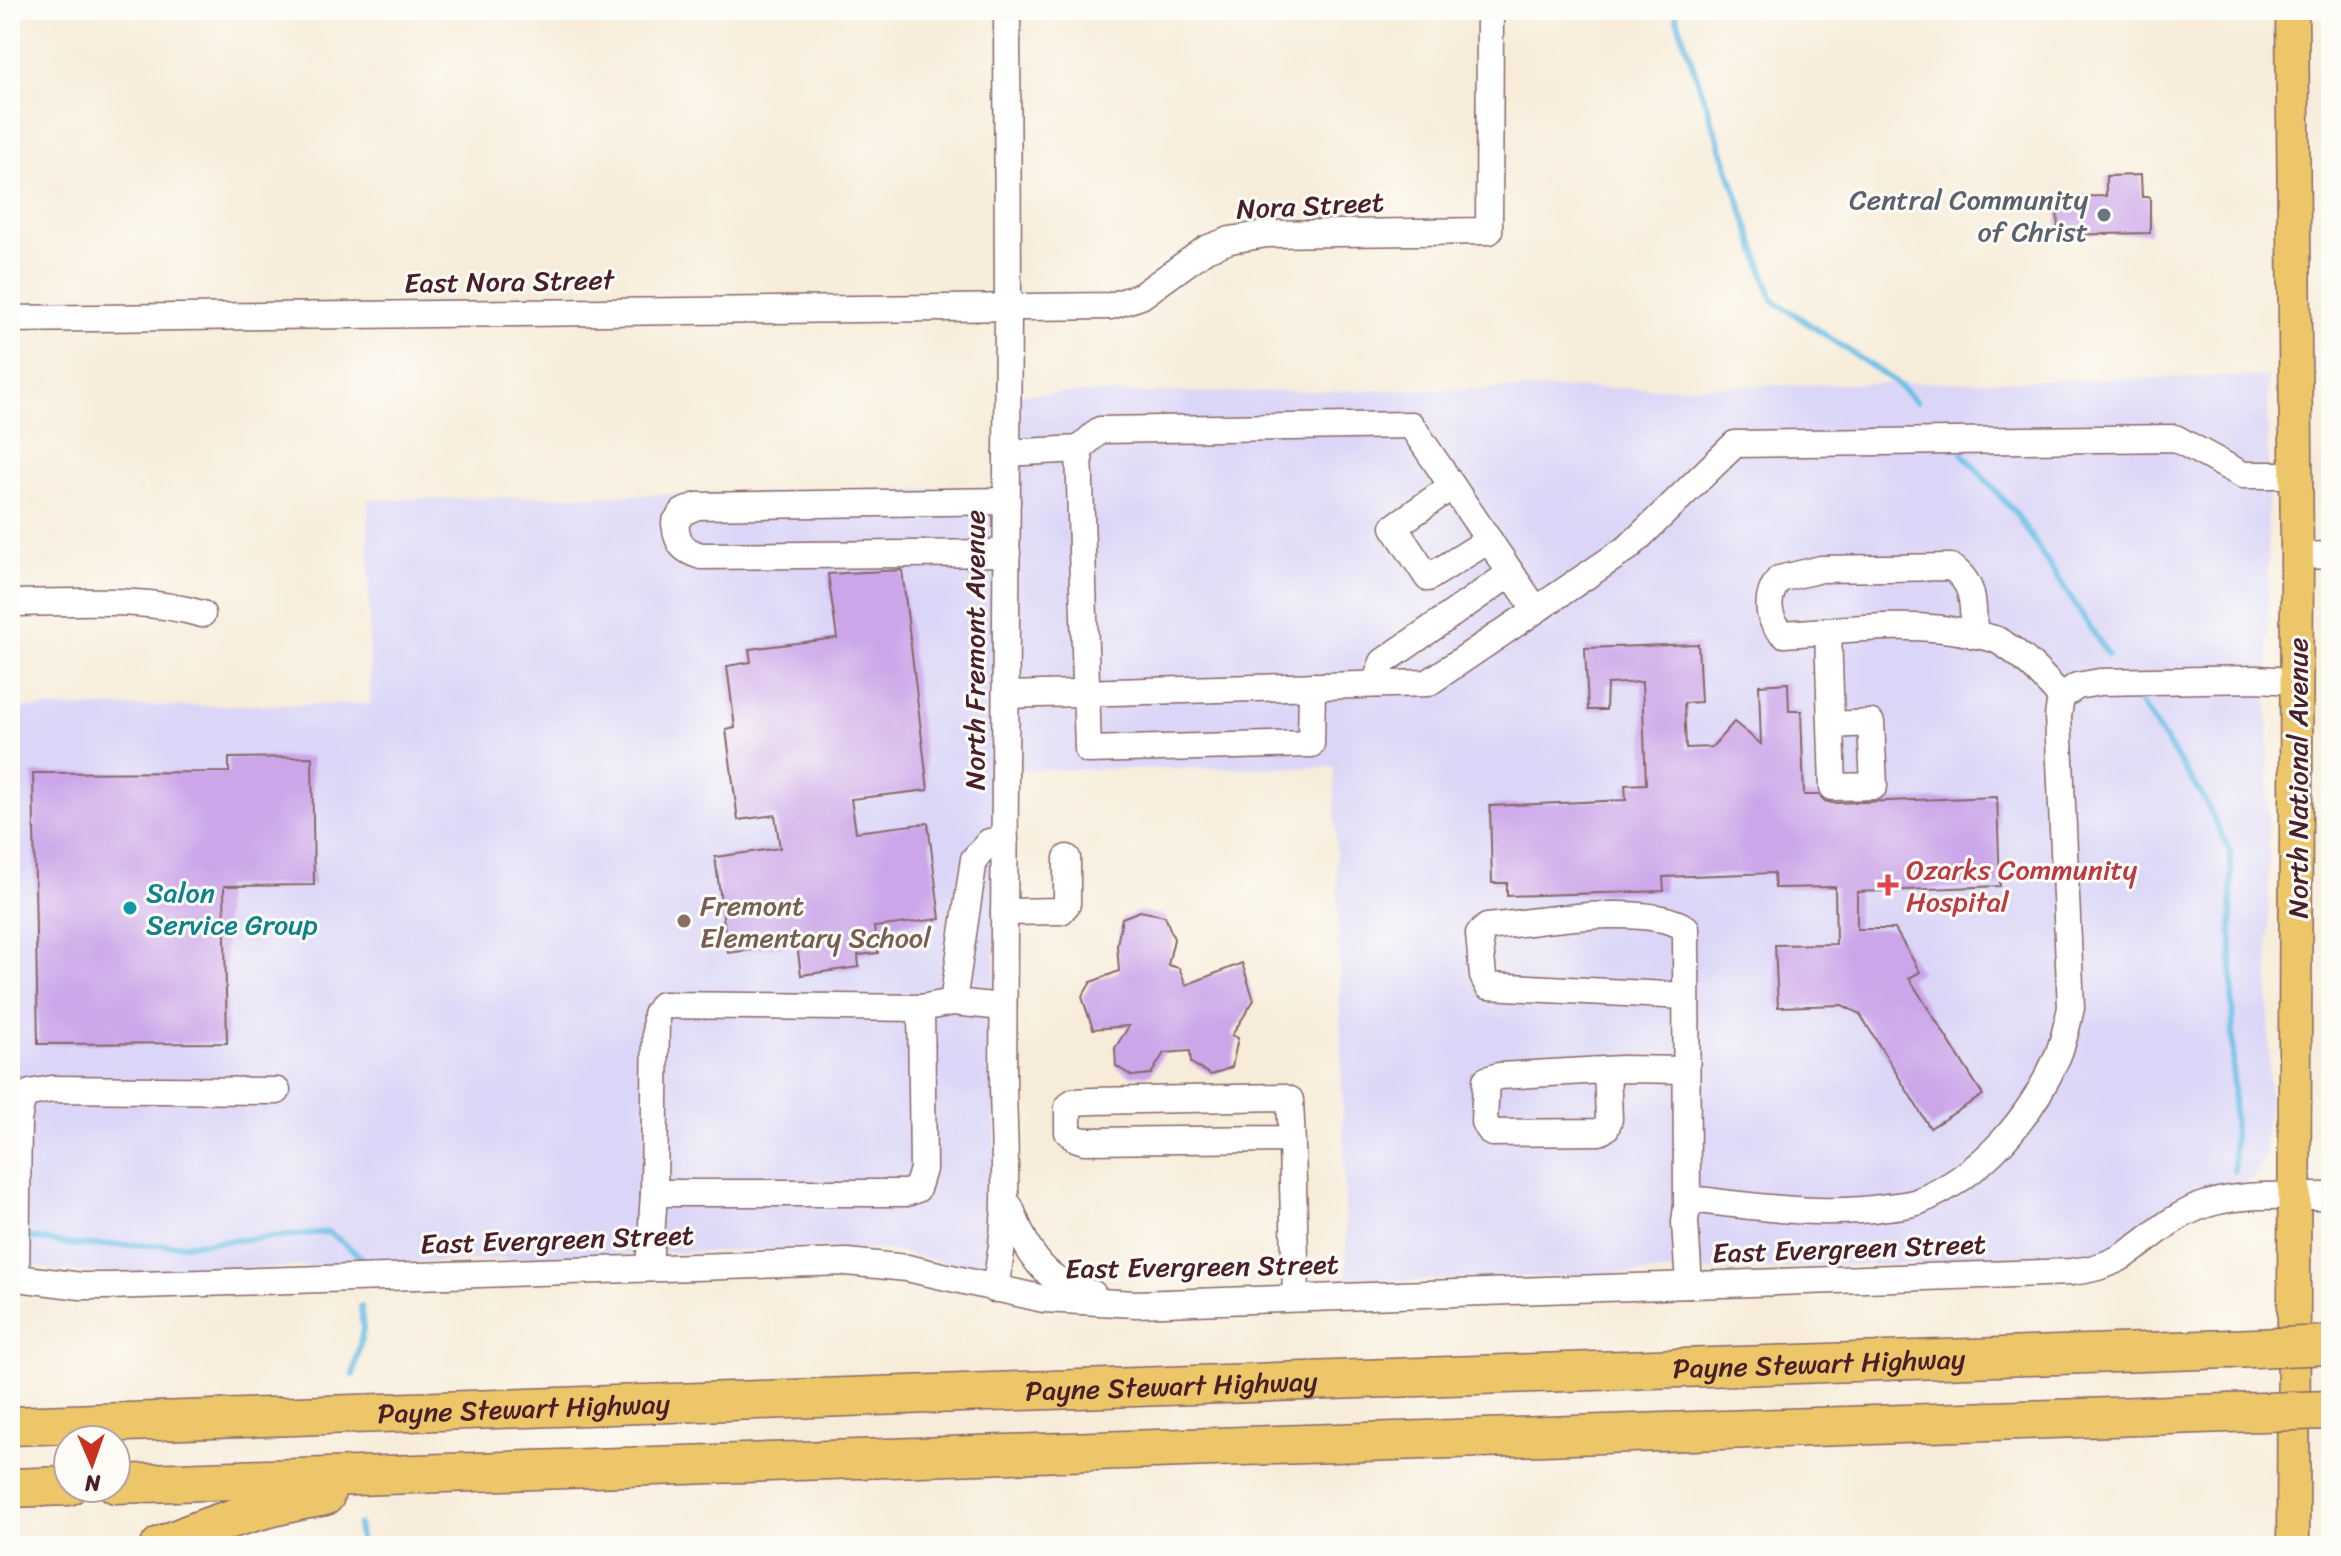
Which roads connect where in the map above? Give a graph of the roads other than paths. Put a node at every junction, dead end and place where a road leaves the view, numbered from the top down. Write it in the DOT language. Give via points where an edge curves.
graph roads {
  1 [pos="1007,10"];
  2 [pos="1490,10"];
  3 [pos="2292,10"];
  4 [pos="1008,307"];
  5 [pos="10,319"];
  6 [pos="1079,449"];
  7 [pos="1007,453"];
  8 [pos="2296,475"];
  9 [pos="1452,486"];
  10 [pos="1007,501"];
  11 [pos="1489,540"];
  12 [pos="1007,553"];
  13 [pos="2331,555"];
  14 [pos="2297,556"];
  15 [pos="1511,573"];
  16 [pos="10,603"];
  17 [pos="1536,610"];
  18 [pos="202,614"];
  19 [pos="1828,631"];
  20 [pos="1974,635"];
  21 [pos="2297,681"];
  22 [pos="1375,684"];
  23 [pos="1312,686"];
  24 [pos="1087,692"];
  25 [pos="1006,695"];
  26 [pos="2061,697"];
  27 [pos="1831,725"];
  28 [pos="1005,839"];
  29 [pos="1067,858"];
  30 [pos="1004,912"];
  31 [pos="1686,996"];
  32 [pos="953,1002"];
  33 [pos="1003,1007"];
  34 [pos="921,1008"];
  35 [pos="1607,1070"];
  36 [pos="1686,1070"];
  37 [pos="277,1091"];
  38 [pos="1292,1145"];
  39 [pos="654,1193"];
  40 [pos="2331,1196"];
  41 [pos="2296,1197"];
  42 [pos="1007,1200"];
  43 [pos="1687,1206"];
  44 [pos="649,1268"];
  45 [pos="13,1277"];
  46 [pos="1689,1285"];
  47 [pos="994,1289"];
  48 [pos="1296,1298"];
  49 [pos="1136,1304"];
  50 [pos="2331,1345"];
  51 [pos="2331,1410"];
  52 [pos="10,1413"];
  53 [pos="221,1419"];
  54 [pos="10,1426"];
  55 [pos="613,1467"];
  56 [pos="132,1483"];
  57 [pos="52,1487"];
  58 [pos="10,1488"];
  59 [pos="160,1546"];
  60 [pos="2293,1546"];
  1 -- 4 [label="street, North Fremont Avenue"];
  2 -- 4 [label="street, Nora Street" via="1489,231 1267,234 1206,249 1141,296 1111,306"];
  3 -- 8 [label="main road, North National Avenue"];
  4 -- 5 [label="street, East Nora Street"];
  4 -- 7 [label="street, North Fremont Avenue"];
  6 -- 7 [label="street"];
  6 -- 9 [label="street" via="1100,430 1411,425"];
  6 -- 24 [label="street"];
  7 -- 10 [label="street, North Fremont Avenue"];
  8 -- 14 [label="main road, North National Avenue"];
  8 -- 17 [label="street" via="2243,475 2175,438 1735,444 1629,547"];
  9 -- 11 [label="street"];
  9 -- 11 [label="street" via="1394,527 1428,578"];
  10 -- 12 [label="street, North Fremont Avenue"];
  10 -- 12 [label="street" via="697,506 675,523 684,551 701,556"];
  11 -- 15 [label="street"];
  12 -- 25 [label="street, North Fremont Avenue"];
  13 -- 14 [label="street"];
  14 -- 21 [label="main road, North National Avenue"];
  15 -- 17 [label="street"];
  15 -- 22 [label="street" via="1383,662"];
  16 -- 18 [label="street" via="149,603"];
  17 -- 22 [label="street" via="1428,683"];
  19 -- 20 [label="street" via="1944,627"];
  19 -- 20 [label="street" via="1784,634 1774,626 1770,591 1779,579 1821,569 1951,567 1966,577"];
  19 -- 27 [label="street"];
  20 -- 26 [label="street" via="1995,639 2038,670"];
  21 -- 26 [label="street" via="2100,682 2077,686"];
  21 -- 41 [label="main road, North National Avenue"];
  22 -- 23 [label="street"];
  23 -- 24 [label="street"];
  23 -- 24 [label="street" via="1311,744 1088,750"];
  24 -- 25 [label="street"];
  25 -- 28 [label="street, North Fremont Avenue"];
  26 -- 43 [label="street" via="2071,1008 2059,1052 2038,1096 2012,1132 1964,1177 1916,1203 1863,1211 1698,1200"];
  28 -- 30 [label="street, North Fremont Avenue"];
  28 -- 32 [label="street" via="989,842 974,859"];
  29 -- 30 [label="street" via="1067,904 1061,911"];
  30 -- 33 [label="street, North Fremont Avenue"];
  31 -- 31 [label="street" via="1686,928 1661,917 1635,913 1487,927 1479,934 1488,986"];
  31 -- 36 [label="street"];
  32 -- 33 [label="street"];
  32 -- 34 [label="street"];
  33 -- 42 [label="street, North Fremont Avenue"];
  34 -- 39 [label="street" via="923,1169 917,1189"];
  34 -- 39 [label="street" via="662,1005 656,1014"];
  35 -- 35 [label="street" via="1486,1080 1484,1122 1492,1133 1600,1132 1609,1119"];
  35 -- 36 [label="street"];
  36 -- 43 [label="street"];
  37 -- 45 [label="street" via="30,1093 22,1099 18,1121"];
  38 -- 38 [label="street" via="1279,1138 1084,1141 1068,1132 1068,1107 1094,1101 1282,1097 1290,1100"];
  38 -- 48 [label="street"];
  39 -- 44 [label="street"];
  40 -- 41 [label="street, East Evergreen Street"];
  41 -- 46 [label="street, East Evergreen Street" via="2238,1197 2207,1204 2129,1254 2086,1271"];
  41 -- 60 [label="main road, North National Avenue"];
  42 -- 47 [label="street, North Fremont Avenue"];
  42 -- 49 [label="street" via="1030,1255 1049,1274 1071,1289"];
  43 -- 46 [label="street"];
  44 -- 45 [label="street, East Evergreen Street" via="109,1286"];
  44 -- 47 [label="street, East Evergreen Street" via="847,1262 907,1268"];
  46 -- 48 [label="street, East Evergreen Street"];
  47 -- 49 [label="street, East Evergreen Street" via="1075,1303"];
  48 -- 49 [label="street, East Evergreen Street"];
  50 -- 53 [label="highway, Payne Stewart Highway, bridge"];
  51 -- 55 [label="highway, bridge"];
  52 -- 53 [label="highway"];
  53 -- 54 [label="highway, Payne Stewart Highway"];
  55 -- 56 [label="highway"];
  55 -- 59 [label="highway" via="296,1501 224,1520"];
  57 -- 58 [label="highway"];
}
